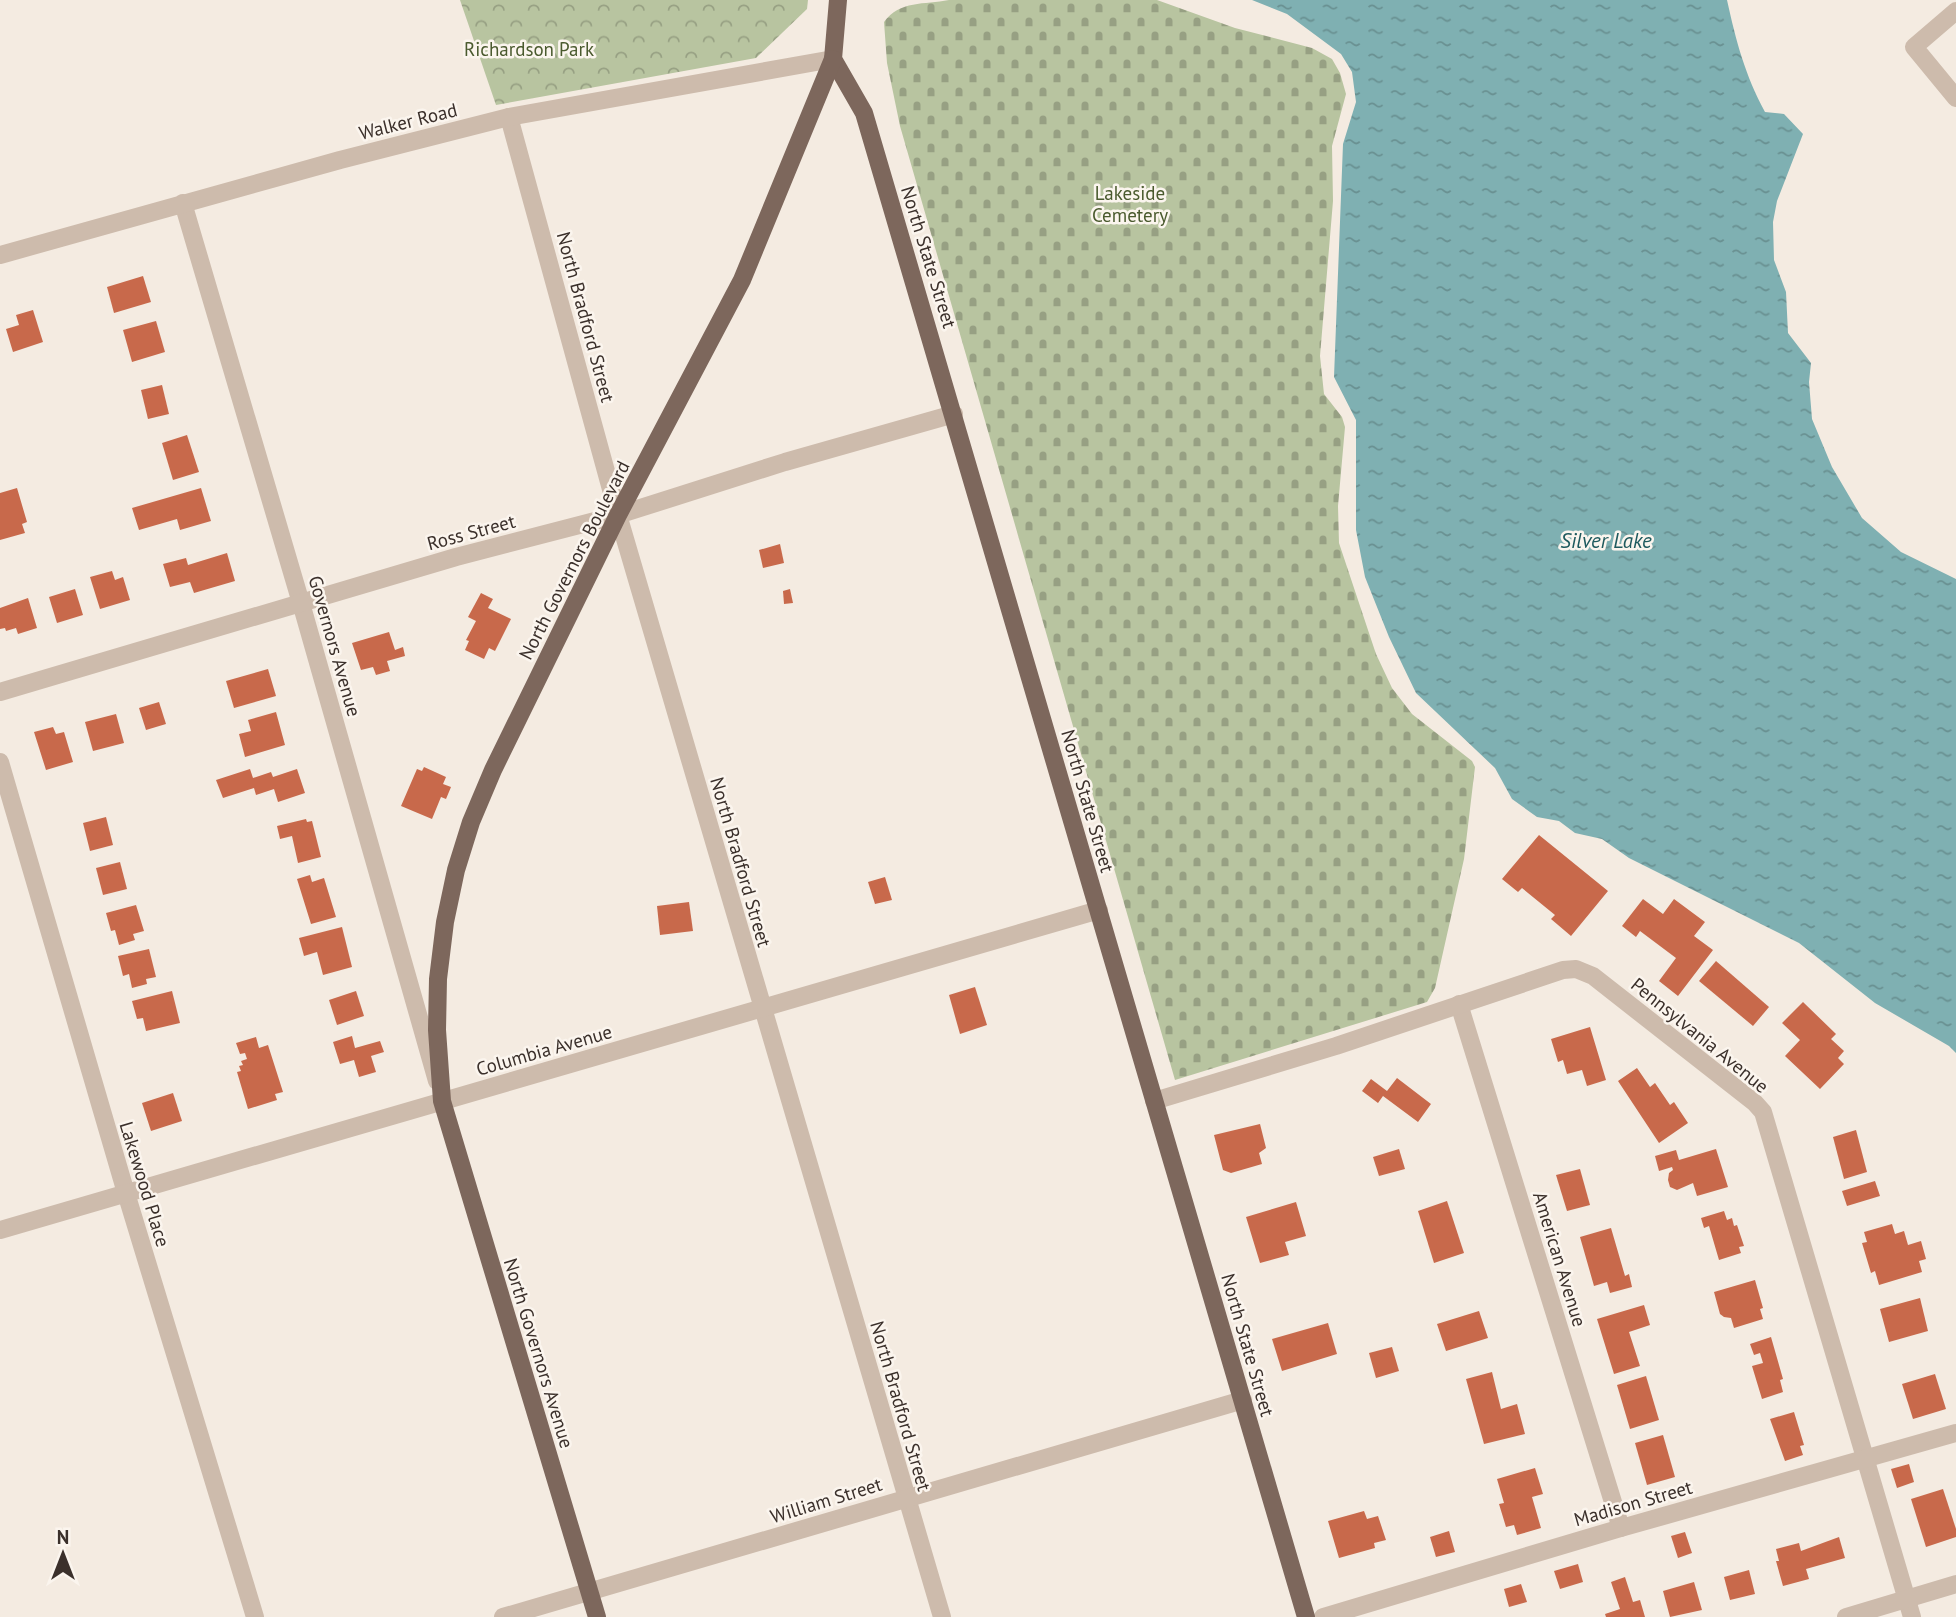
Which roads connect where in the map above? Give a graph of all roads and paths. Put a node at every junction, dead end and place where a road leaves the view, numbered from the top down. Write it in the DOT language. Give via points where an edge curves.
graph roads {
  1 [pos="838,0"];
  2 [pos="1956,11"];
  3 [pos="833,59"];
  4 [pos="1956,98"];
  5 [pos="509,117"];
  6 [pos="183,203"];
  7 [pos="0,255"];
  8 [pos="954,414"];
  9 [pos="618,515"];
  10 [pos="301,603"];
  11 [pos="0,692"];
  12 [pos="0,762"];
  13 [pos="1099,910"];
  14 [pos="1459,1004"];
  15 [pos="762,1008"];
  16 [pos="442,1101"];
  17 [pos="1154,1101"];
  18 [pos="126,1193"];
  19 [pos="0,1230"];
  20 [pos="1243,1400"];
  21 [pos="1956,1433"];
  22 [pos="1866,1460"];
  23 [pos="905,1497"];
  24 [pos="1621,1528"];
  25 [pos="1956,1584"];
  26 [pos="590,1592"];
  27 [pos="1907,1599"];
  28 [pos="255,1617"];
  29 [pos="503,1617"];
  30 [pos="597,1617"];
  31 [pos="942,1617"];
  32 [pos="1306,1617"];
  33 [pos="1323,1617"];
  34 [pos="1846,1617"];
  35 [pos="1912,1617"];
  1 -- 3 [label="main road"];
  2 -- 4 [label="street" via="1914,47"];
  3 -- 5 [label="street, Walker Road"];
  3 -- 8 [label="main road, North State Street" via="864,113"];
  3 -- 9 [label="main road, North Governors Boulevard" via="742,280"];
  5 -- 6 [label="street, Walker Road"];
  5 -- 9 [label="street, North Bradford Street"];
  6 -- 7 [label="street, Walker Road"];
  6 -- 10 [label="street, Governors Avenue"];
  8 -- 9 [label="street, Ross Street"];
  8 -- 13 [label="main road, North State Street"];
  9 -- 10 [label="street, Ross Street"];
  9 -- 15 [label="street, North Bradford Street"];
  9 -- 16 [label="main road, North Governors Boulevard" via="493,770 456,870 438,979"];
  10 -- 11 [label="street, Ross Street"];
  10 -- 16 [label="street, Governors Avenue"];
  12 -- 18 [label="street, Lakewood Place"];
  13 -- 15 [label="street, Columbia Avenue"];
  13 -- 17 [label="main road, North State Street"];
  14 -- 17 [label="street, Pennsylvania Avenue"];
  14 -- 22 [label="street, Pennsylvania Avenue" via="1563,970 1584,971 1755,1103 1769,1125"];
  14 -- 24 [label="street, American Avenue"];
  15 -- 16 [label="street, Columbia Avenue"];
  15 -- 23 [label="street, North Bradford Street"];
  16 -- 18 [label="street, Columbia Avenue"];
  16 -- 26 [label="main road, North Governors Avenue"];
  17 -- 20 [label="main road, North State Street"];
  18 -- 19 [label="street, Columbia Avenue"];
  18 -- 28 [label="street, Lakewood Place"];
  20 -- 23 [label="street, William Street"];
  20 -- 32 [label="main road, North State Street"];
  21 -- 22 [label="street, Madison Street"];
  22 -- 24 [label="street, Madison Street"];
  22 -- 27 [label="street, Pennsylvania Avenue"];
  23 -- 26 [label="street, William Street"];
  23 -- 31 [label="street, North Bradford Street"];
  24 -- 33 [label="street, Madison Street"];
  25 -- 27 [label="street"];
  26 -- 29 [label="street, William Street"];
  26 -- 30 [label="main road, North Governors Avenue"];
  27 -- 34 [label="street"];
  27 -- 35 [label="street, Pennsylvania Avenue"];
}
